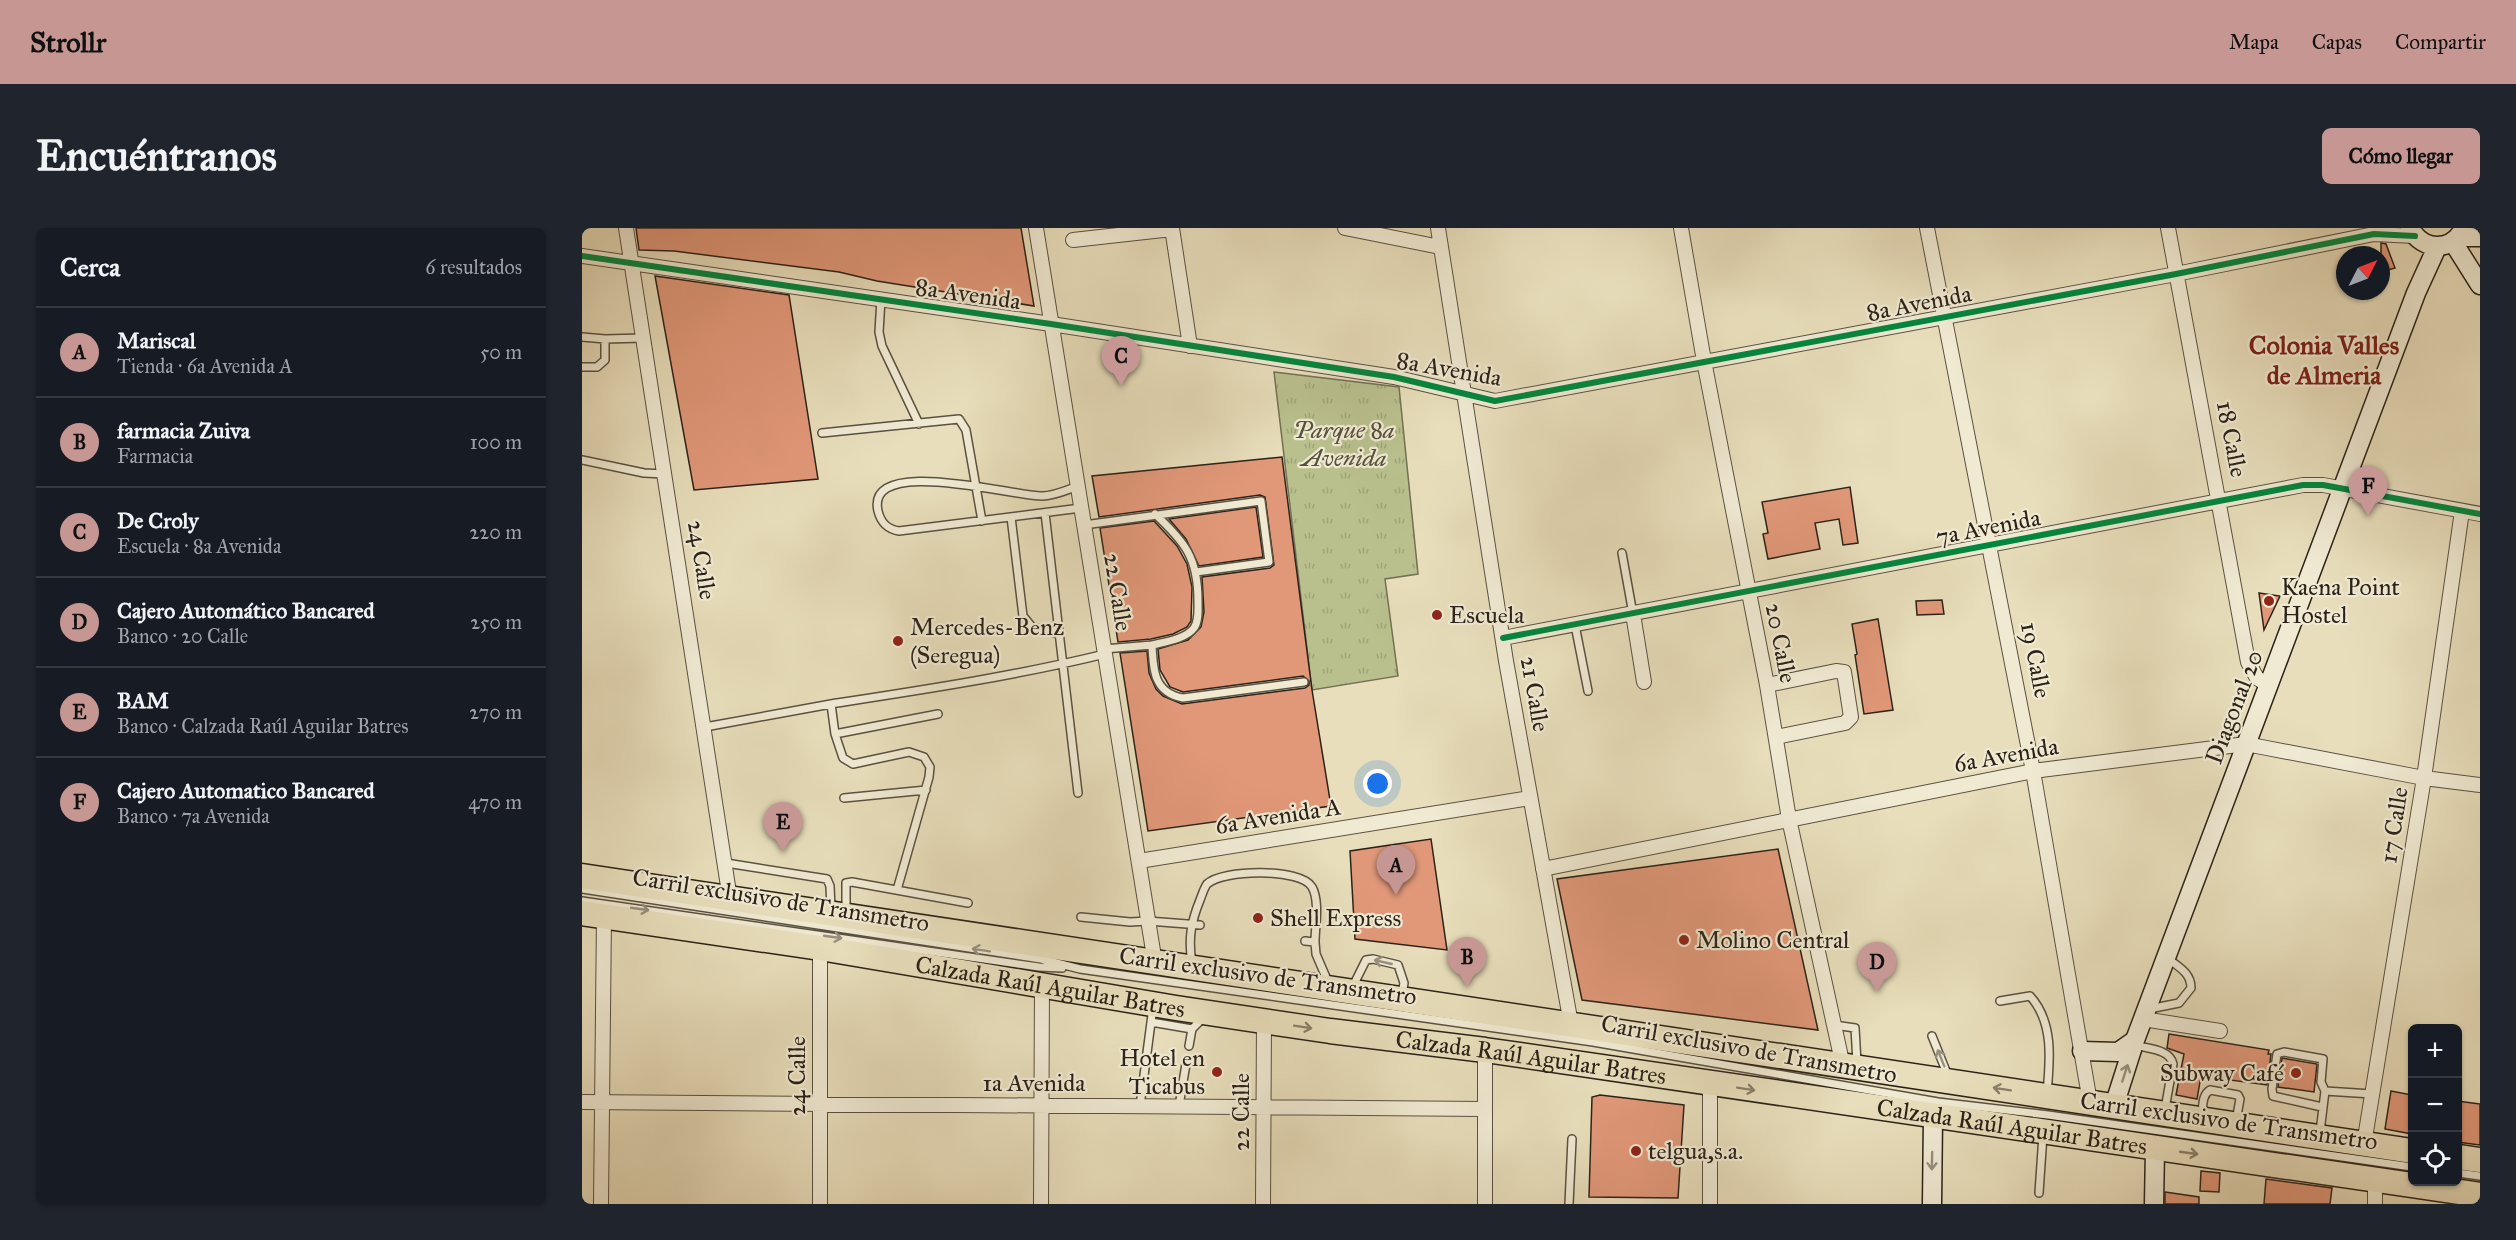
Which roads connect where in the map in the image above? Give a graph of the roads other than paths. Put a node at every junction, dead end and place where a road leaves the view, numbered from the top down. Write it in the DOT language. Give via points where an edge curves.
graph roads {
  1 [pos="626,228"];
  2 [pos="1036,228"];
  3 [pos="1345,228"];
  4 [pos="1438,228"];
  5 [pos="1681,228"];
  6 [pos="1927,228"];
  7 [pos="2168,228"];
  8 [pos="1172,229"];
  9 [pos="2380,231"];
  10 [pos="2415,235"];
  11 [pos="2480,237"];
  12 [pos="2454,238"];
  13 [pos="1073,240"];
  14 [pos="1440,246"];
  15 [pos="582,256"];
  16 [pos="632,264"];
  17 [pos="2176,274"];
  18 [pos="2480,285"];
  19 [pos="2416,293"];
  20 [pos="881,299"];
  21 [pos="1944,317"];
  22 [pos="1052,324"];
  23 [pos="582,337"];
  24 [pos="643,338"];
  25 [pos="605,339"];
  26 [pos="1190,346"];
  27 [pos="1704,361"];
  28 [pos="582,366"];
  29 [pos="1464,394"];
  30 [pos="919,424"];
  31 [pos="822,433"];
  32 [pos="582,460"];
  33 [pos="666,474"];
  34 [pos="976,485"];
  35 [pos="1078,486"];
  36 [pos="2342,489"];
  37 [pos="2219,501"];
  38 [pos="1081,508"];
  39 [pos="2462,511"];
  40 [pos="1045,513"];
  41 [pos="1155,514"];
  42 [pos="2480,514"];
  43 [pos="1011,517"];
  44 [pos="982,521"];
  45 [pos="1084,525"];
  46 [pos="1989,545"];
  47 [pos="1622,553"];
  48 [pos="1196,572"];
  49 [pos="1748,592"];
  50 [pos="1633,614"];
  51 [pos="1575,625"];
  52 [pos="1059,634"];
  53 [pos="1503,638"];
  54 [pos="1152,645"];
  55 [pos="1105,651"];
  56 [pos="1063,664"];
  57 [pos="1304,682"];
  58 [pos="1644,682"];
  59 [pos="1767,685"];
  60 [pos="2268,685"];
  61 [pos="1588,691"];
  62 [pos="831,704"];
  63 [pos="938,714"];
  64 [pos="705,727"];
  65 [pos="835,734"];
  66 [pos="1776,737"];
  67 [pos="2246,744"];
  68 [pos="2033,771"];
  69 [pos="2424,778"];
  70 [pos="2480,785"];
  71 [pos="926,790"];
  72 [pos="1078,792"];
  73 [pos="844,798"];
  74 [pos="1530,798"];
  75 [pos="1789,819"];
  76 [pos="1138,861"];
  77 [pos="726,863"];
  78 [pos="1543,868"];
  79 [pos="582,876"];
  80 [pos="582,889"];
  81 [pos="897,890"];
  82 [pos="730,899"];
  83 [pos="582,901"];
  84 [pos="968,903"];
  85 [pos="593,915"];
  86 [pos="839,915"];
  87 [pos="1081,916"];
  88 [pos="1148,921"];
  89 [pos="1190,924"];
  90 [pos="1200,925"];
  91 [pos="1305,940"];
  92 [pos="1315,942"];
  93 [pos="820,948"];
  94 [pos="2166,958"];
  95 [pos="1155,963"];
  96 [pos="1080,969"];
  97 [pos="1193,969"];
  98 [pos="1042,985"];
  99 [pos="1341,990"];
  100 [pos="1401,1000"];
  101 [pos="2000,1001"];
  102 [pos="1152,1013"];
  103 [pos="2145,1014"];
  104 [pos="1200,1021"];
  105 [pos="1264,1021"];
  106 [pos="1571,1024"];
  107 [pos="1834,1025"];
  108 [pos="2220,1031"];
  109 [pos="1932,1036"];
  110 [pos="2134,1043"];
  111 [pos="1189,1046"];
  112 [pos="1485,1050"];
  113 [pos="2082,1051"];
  114 [pos="1186,1064"];
  115 [pos="1850,1067"];
  116 [pos="1950,1081"];
  117 [pos="1710,1083"];
  118 [pos="2325,1091"];
  119 [pos="2372,1094"];
  120 [pos="2047,1096"];
  121 [pos="582,1102"];
  122 [pos="602,1102"];
  123 [pos="2090,1102"];
  124 [pos="820,1103"];
  125 [pos="1041,1105"];
  126 [pos="1140,1106"];
  127 [pos="1179,1106"];
  128 [pos="2114,1106"];
  129 [pos="1264,1107"];
  130 [pos="2322,1107"];
  131 [pos="1485,1109"];
  132 [pos="2164,1114"];
  133 [pos="1933,1117"];
  134 [pos="2044,1133"];
  135 [pos="2320,1138"];
  136 [pos="1572,1139"];
  137 [pos="2364,1144"];
  138 [pos="2155,1149"];
  139 [pos="2408,1150"];
  140 [pos="2462,1158"];
  141 [pos="2480,1160"];
  142 [pos="2408,1166"];
  143 [pos="2462,1174"];
  144 [pos="2480,1176"];
  145 [pos="2375,1179"];
  146 [pos="2039,1193"];
  147 [pos="2480,1195"];
  148 [pos="601,1204"];
  149 [pos="820,1204"];
  150 [pos="1041,1204"];
  151 [pos="1263,1204"];
  152 [pos="1485,1204"];
  153 [pos="1569,1204"];
  154 [pos="1710,1204"];
  155 [pos="1932,1204"];
  156 [pos="2154,1204"];
  157 [pos="2375,1204"];
  1 -- 16 [label="street, 24 Calle"];
  2 -- 22 [label="street, 22 Calle"];
  3 -- 14 [label="street"];
  4 -- 14 [label="street, 21 Calle"];
  5 -- 27 [label="street, 20 Calle"];
  6 -- 21 [label="street, 19 Calle"];
  7 -- 17 [label="street, 18 Calle"];
  8 -- 13 [label="street"];
  8 -- 26 [label="street"];
  9 -- 10 [label="street, 8a Avenida"];
  9 -- 17 [label="street, 8a Avenida"];
  10 -- 12 [label="street"];
  10 -- 19 [label="street, Diagonal 20"];
  11 -- 12 [label="street"];
  12 -- 18 [label="street"];
  12 -- 19 [label="street, Diagonal 20"];
  14 -- 29 [label="street, 21 Calle"];
  15 -- 16 [label="street, 8a Avenida"];
  16 -- 20 [label="street, 8a Avenida"];
  16 -- 24 [label="street, 24 Calle"];
  17 -- 21 [label="street, 8a Avenida"];
  17 -- 37 [label="street, 18 Calle"];
  19 -- 36 [label="street, Diagonal 20"];
  20 -- 22 [label="street, 8a Avenida"];
  20 -- 30 [label="lane" via="882,345"];
  21 -- 27 [label="street, 8a Avenida"];
  21 -- 46 [label="street, 19 Calle"];
  22 -- 26 [label="street, 8a Avenida"];
  22 -- 35 [label="street, 22 Calle"];
  23 -- 25 [label="lane"];
  24 -- 25 [label="lane"];
  24 -- 33 [label="street, 24 Calle"];
  25 -- 28 [label="lane" via="605,360 597,367"];
  26 -- 29 [label="street, 8a Avenida" via="1394,377"];
  27 -- 29 [label="street, 8a Avenida" via="1495,401"];
  27 -- 49 [label="street, 20 Calle"];
  29 -- 53 [label="street, 21 Calle"];
  30 -- 31 [label="lane"];
  30 -- 34 [label="lane" via="955,418 962,421"];
  32 -- 33 [label="lane"];
  33 -- 64 [label="street, 24 Calle"];
  34 -- 35 [label="lane" via="1041,496"];
  34 -- 44 [label="lane"];
  34 -- 44 [label="lane" via="887,486 878,497 877,506 883,524 891,530"];
  35 -- 38 [label="street, 22 Calle"];
  36 -- 37 [label="street, 7a Avenida" via="2314,484"];
  36 -- 39 [label="street, 7a Avenida"];
  36 -- 60 [label="street, Diagonal 20"];
  37 -- 46 [label="street, 7a Avenida"];
  37 -- 60 [label="street, 18 Calle" via="2248,662 2257,678"];
  38 -- 40 [label="lane"];
  38 -- 45 [label="street, 22 Calle"];
  39 -- 42 [label="street, 7a Avenida"];
  39 -- 69 [label="street, 17 Calle"];
  40 -- 43 [label="lane"];
  40 -- 52 [label="lane"];
  41 -- 45 [label="lane"];
  41 -- 48 [label="lane" via="1186,546"];
  41 -- 48 [label="lane" via="1261,501 1269,562"];
  43 -- 44 [label="lane"];
  43 -- 52 [label="lane" via="1023,616 1032,627"];
  45 -- 55 [label="street, 22 Calle"];
  46 -- 49 [label="street, 7a Avenida"];
  46 -- 68 [label="street, 19 Calle"];
  47 -- 50 [label="lane"];
  48 -- 54 [label="lane" via="1198,613 1193,629 1181,637"];
  49 -- 50 [label="street, 7a Avenida"];
  49 -- 59 [label="street, 20 Calle"];
  50 -- 51 [label="street, 7a Avenida"];
  50 -- 58 [label="street"];
  51 -- 53 [label="street, 7a Avenida"];
  51 -- 61 [label="lane"];
  52 -- 56 [label="lane"];
  53 -- 74 [label="street, 21 Calle"];
  54 -- 55 [label="lane"];
  54 -- 57 [label="lane" via="1156,681 1172,696 1183,698"];
  55 -- 56 [label="lane"];
  55 -- 76 [label="street, 22 Calle"];
  56 -- 62 [label="lane"];
  56 -- 72 [label="lane"];
  59 -- 66 [label="street, 20 Calle"];
  59 -- 66 [label="street" via="1844,672 1851,717 1845,723"];
  60 -- 67 [label="street, Diagonal 20"];
  62 -- 64 [label="lane"];
  62 -- 65 [label="lane"];
  63 -- 65 [label="lane"];
  64 -- 77 [label="street, 24 Calle"];
  65 -- 71 [label="lane" via="843,758 854,764 909,752 924,757 930,767"];
  66 -- 75 [label="street, 20 Calle"];
  67 -- 68 [label="street, 6a Avenida"];
  67 -- 69 [label="street, 6a Avenida"];
  67 -- 94 [label="street, Diagonal 20"];
  68 -- 75 [label="street, 6a Avenida"];
  68 -- 113 [label="street, 19 Calle"];
  69 -- 70 [label="street, 6a Avenida"];
  69 -- 119 [label="street, 17 Calle"];
  71 -- 73 [label="lane"];
  71 -- 81 [label="lane"];
  74 -- 76 [label="street, 6a Avenida A"];
  74 -- 78 [label="street, 21 Calle"];
  75 -- 78 [label="street, 6a Avenida"];
  75 -- 107 [label="street, 20 Calle"];
  76 -- 88 [label="street, 22 Calle"];
  77 -- 82 [label="street, 24 Calle"];
  77 -- 86 [label="lane" via="827,879"];
  78 -- 106 [label="street, 21 Calle"];
  79 -- 82 [label="highway, Calzada Raúl Aguilar Batres"];
  96 -- 80 [label="lane, Carril exclusivo de Transmetro, one-way" via="1041,959"];
  81 -- 84 [label="lane"];
  81 -- 86 [label="lane" via="846,883"];
  82 -- 86 [label="highway, Calzada Raúl Aguilar Batres"];
  83 -- 96 [label="lane, Carril exclusivo de Transmetro, one-way" via="1039,967"];
  85 -- 93 [label="highway, Calzada Raúl Aguilar Batres"];
  85 -- 122 [label="street"];
  86 -- 95 [label="highway, Calzada Raúl Aguilar Batres"];
  87 -- 88 [label="lane"];
  88 -- 89 [label="lane"];
  88 -- 95 [label="street, 22 Calle"];
  89 -- 90 [label="lane"];
  89 -- 92 [label="lane" via="1206,885 1216,879 1241,872 1299,877 1312,886 1315,898"];
  89 -- 97 [label="lane"];
  91 -- 92 [label="lane"];
  92 -- 99 [label="lane" via="1318,961"];
  93 -- 98 [label="highway, Calzada Raúl Aguilar Batres"];
  93 -- 124 [label="street, 24 Calle"];
  94 -- 103 [label="street, Diagonal 20"];
  94 -- 103 [label="lane" via="2186,972 2191,988 2179,1003"];
  95 -- 97 [label="highway, Calzada Raúl Aguilar Batres"];
  96 -- 142 [label="lane, Carril exclusivo de Transmetro" via="1593,1042 1938,1102"];
  97 -- 99 [label="highway, Calzada Raúl Aguilar Batres"];
  98 -- 102 [label="highway, Calzada Raúl Aguilar Batres"];
  98 -- 125 [label="street"];
  99 -- 100 [label="highway, Calzada Raúl Aguilar Batres"];
  100 -- 99 [label="lane, one-way" via="1404,983 1398,965 1373,959 1366,960"];
  100 -- 106 [label="highway, Calzada Raúl Aguilar Batres"];
  101 -- 120 [label="lane" via="2030,996 2037,1004 2049,1036"];
  102 -- 104 [label="highway, Calzada Raúl Aguilar Batres"];
  102 -- 126 [label="lane"];
  103 -- 108 [label="street"];
  103 -- 110 [label="street, Diagonal 20"];
  104 -- 105 [label="highway, Calzada Raúl Aguilar Batres"];
  104 -- 111 [label="lane"];
  105 -- 112 [label="highway, Calzada Raúl Aguilar Batres, one-way"];
  105 -- 129 [label="street, 22 Calle"];
  106 -- 115 [label="highway, Calzada Raúl Aguilar Batres"];
  107 -- 115 [label="street, 20 Calle"];
  107 -- 115 [label="lane" via="1855,1028"];
  116 -- 109 [label="lane, one-way"];
  110 -- 113 [label="street" via="2118,1052"];
  128 -- 110 [label="street, Diagonal 20, one-way"];
  110 -- 132 [label="lane" via="2171,1057"];
  112 -- 117 [label="highway, Calzada Raúl Aguilar Batres"];
  112 -- 131 [label="street"];
  113 -- 123 [label="street, 19 Calle"];
  114 -- 127 [label="lane"];
  115 -- 116 [label="highway, Calzada Raúl Aguilar Batres"];
  120 -- 116 [label="highway, Calzada Raúl Aguilar Batres, one-way"];
  117 -- 133 [label="highway, Calzada Raúl Aguilar Batres, one-way"];
  117 -- 154 [label="street"];
  118 -- 119 [label="lane"];
  118 -- 130 [label="lane"];
  118 -- 130 [label="lane" via="2321,1082 2323,1059 2277,1054 2273,1096"];
  119 -- 137 [label="street, 17 Calle"];
  120 -- 123 [label="highway, Calzada Raúl Aguilar Batres"];
  121 -- 122 [label="street, 1a Avenida"];
  122 -- 124 [label="street, 1a Avenida"];
  122 -- 148 [label="street"];
  123 -- 128 [label="highway, Calzada Raúl Aguilar Batres"];
  124 -- 125 [label="street, 1a Avenida"];
  124 -- 149 [label="street, 24 Calle"];
  125 -- 126 [label="street, 1a Avenida"];
  125 -- 150 [label="street"];
  126 -- 127 [label="street, 1a Avenida"];
  127 -- 129 [label="street, 1a Avenida"];
  128 -- 132 [label="highway, Calzada Raúl Aguilar Batres"];
  129 -- 131 [label="street, 1a Avenida"];
  129 -- 151 [label="street, 22 Calle"];
  130 -- 135 [label="lane"];
  131 -- 152 [label="street"];
  132 -- 135 [label="highway, Calzada Raúl Aguilar Batres"];
  133 -- 134 [label="highway, Calzada Raúl Aguilar Batres"];
  133 -- 155 [label="street, one-way"];
  134 -- 138 [label="highway, Calzada Raúl Aguilar Batres"];
  134 -- 146 [label="lane"];
  135 -- 137 [label="highway, Calzada Raúl Aguilar Batres"];
  136 -- 153 [label="lane"];
  137 -- 139 [label="highway, Calzada Raúl Aguilar Batres"];
  138 -- 145 [label="highway, Calzada Raúl Aguilar Batres, one-way"];
  138 -- 156 [label="street"];
  140 -- 141 [label="highway"];
  143 -- 144 [label="lane"];
  145 -- 147 [label="highway, Calzada Raúl Aguilar Batres"];
  145 -- 157 [label="street"];
}
